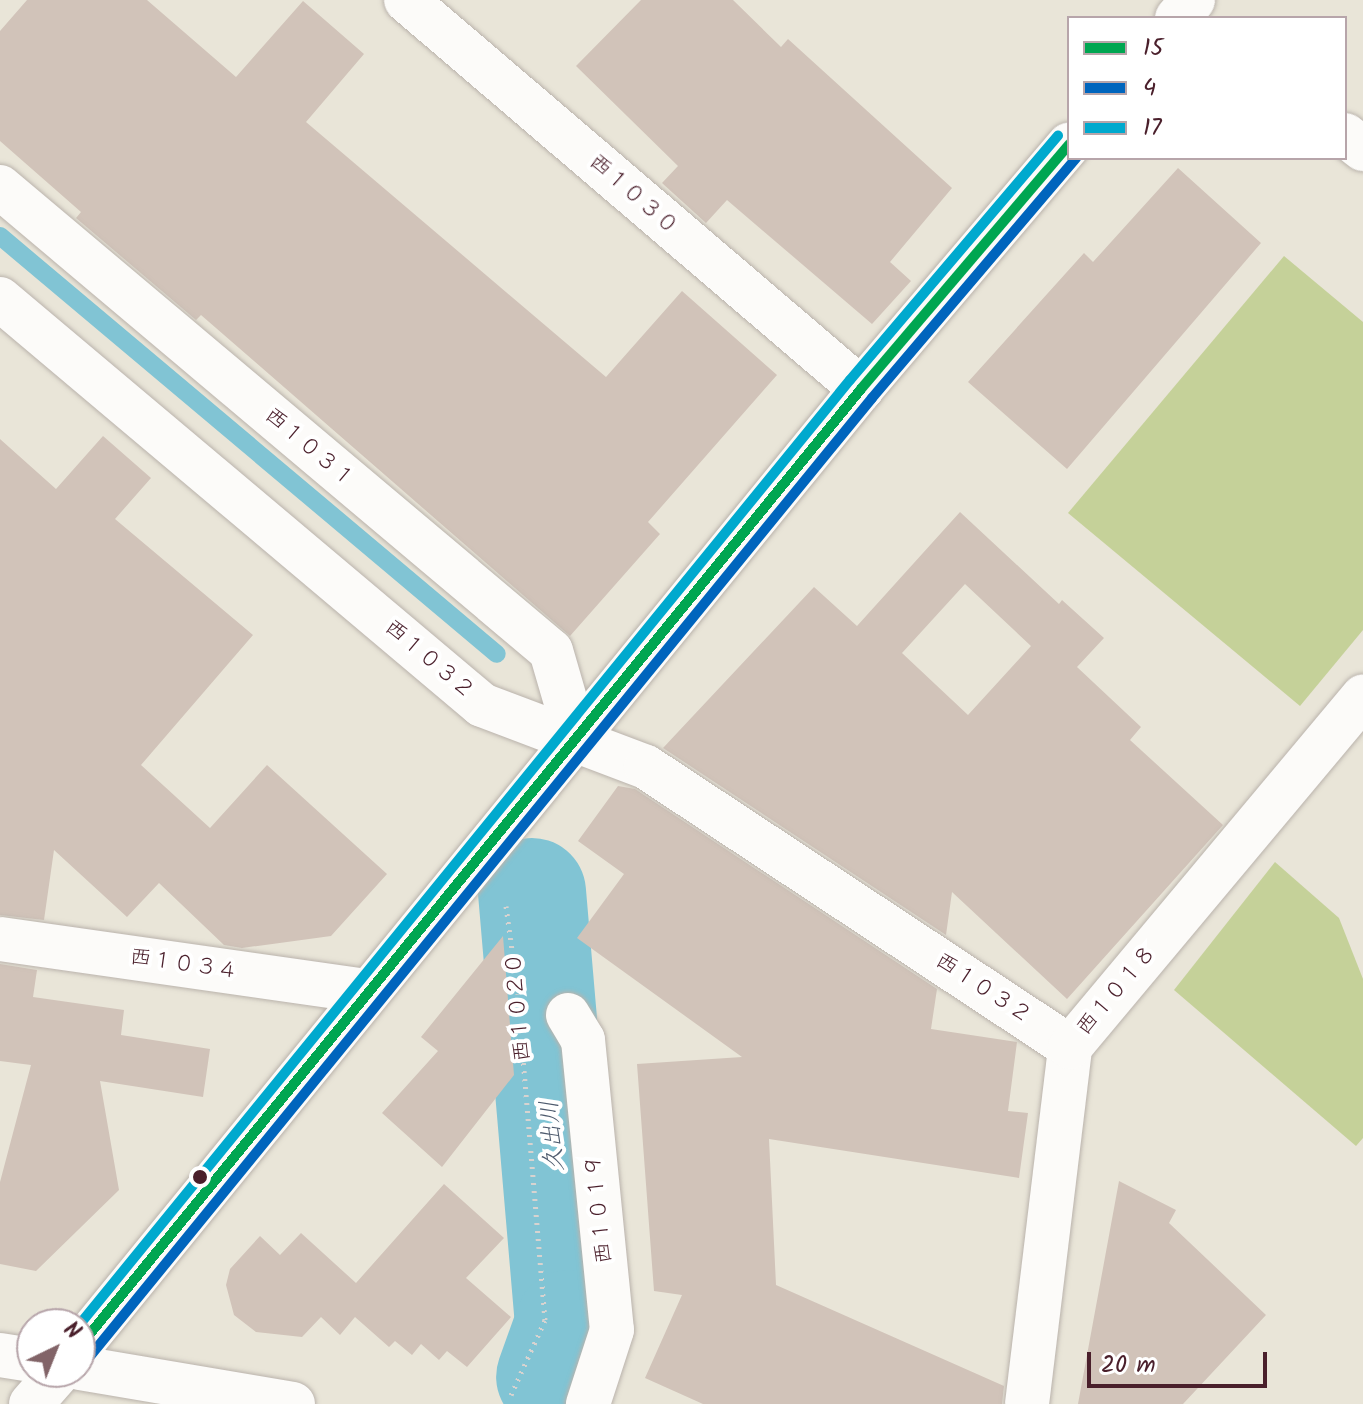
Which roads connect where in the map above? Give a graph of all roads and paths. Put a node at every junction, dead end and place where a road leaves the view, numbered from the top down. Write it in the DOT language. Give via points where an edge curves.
graph roads {
  1 [pos="406,0"];
  2 [pos="1347,137"];
  3 [pos="1067,147"];
  4 [pos="1363,149"];
  5 [pos="0,187"];
  6 [pos="0,299"];
  7 [pos="861,389"];
  8 [pos="1363,696"];
  9 [pos="576,737"];
  10 [pos="504,901"];
  11 [pos="0,939"];
  12 [pos="367,991"];
  13 [pos="519,1008"];
  14 [pos="568,1015"];
  15 [pos="522,1040"];
  16 [pos="1070,1047"];
  17 [pos="96,1326"];
  18 [pos="96,1371"];
  19 [pos="45,1388"];
  20 [pos="511,1395"];
  21 [pos="31,1404"];
  22 [pos="293,1404"];
  23 [pos="588,1404"];
  24 [pos="1027,1404"];
  1 -- 7 [label="street, 西１０３０"];
  2 -- 4 [label="street"];
  3 -- 7 [label="street"];
  5 -- 9 [label="street, 西１０３１" via="551,651"];
  6 -- 9 [label="street, 西１０３２" via="482,705"];
  7 -- 9 [label="street"];
  8 -- 16 [label="street, 西１０１８"];
  9 -- 12 [label="street"];
  9 -- 16 [label="street, 西１０３２" via="646,767"];
  10 -- 13 [label="path, 西１０２０" via="511,915"];
  11 -- 12 [label="street, 西１０３４"];
  12 -- 17 [label="street"];
  14 -- 23 [label="street, 西１０１９" via="583,1040 612,1330"];
  15 -- 20 [label="path, 西１０２０" via="545,1320"];
  16 -- 24 [label="street, 西１０１８"];
  18 -- 22 [label="street"];
  19 -- 21 [label="street"];
}
